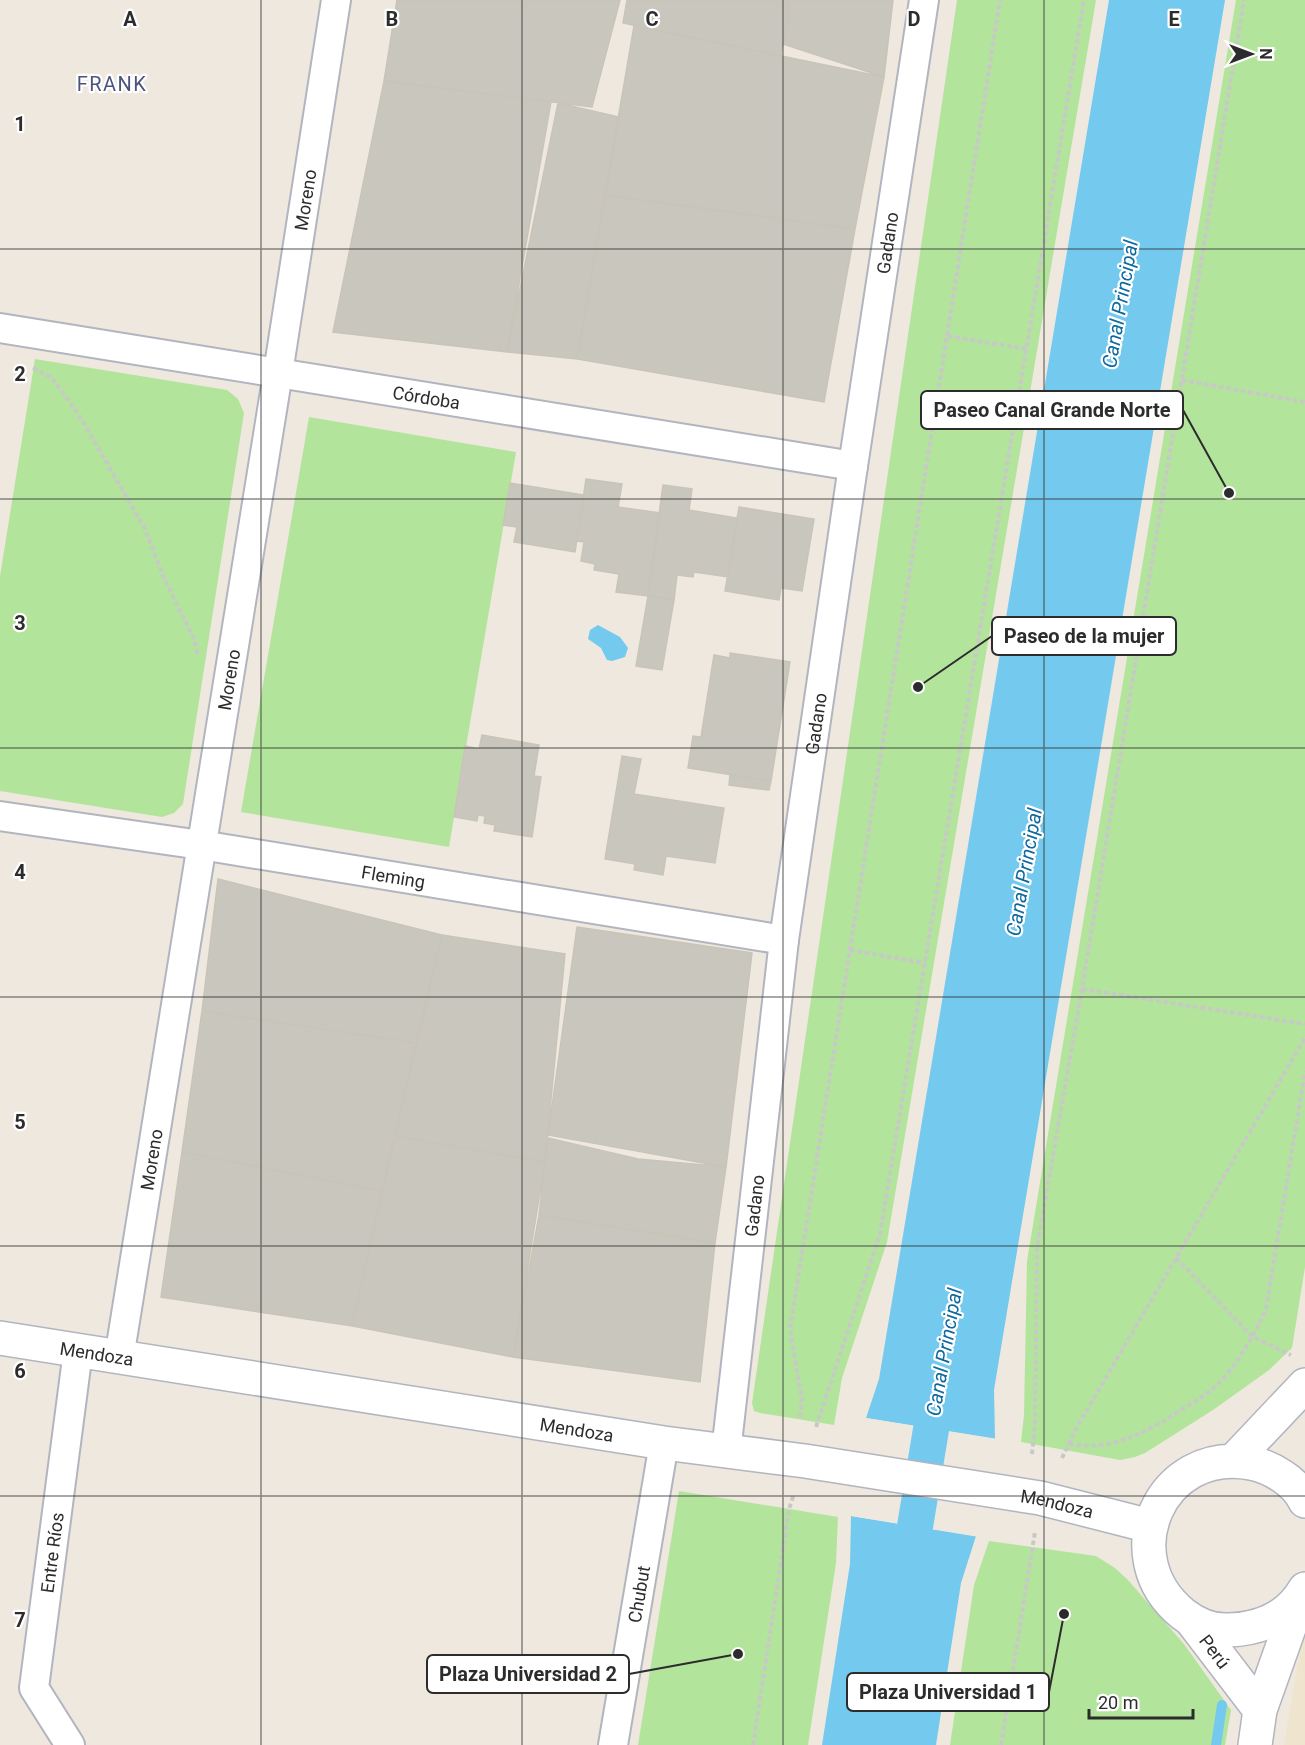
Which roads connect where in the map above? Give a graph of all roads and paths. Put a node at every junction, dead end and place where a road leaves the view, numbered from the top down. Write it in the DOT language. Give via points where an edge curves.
graph roads {
  1 [pos="336,0"];
  2 [pos="924,0"];
  3 [pos="1000,0"];
  4 [pos="1083,0"];
  5 [pos="1244,0"];
  6 [pos="0,328"];
  7 [pos="948,336"];
  8 [pos="1026,349"];
  9 [pos="33,368"];
  10 [pos="278,373"];
  11 [pos="1182,380"];
  12 [pos="1305,402"];
  13 [pos="853,466"];
  14 [pos="201,665"];
  15 [pos="0,816"];
  16 [pos="201,845"];
  17 [pos="784,940"];
  18 [pos="850,950"];
  19 [pos="925,963"];
  20 [pos="1082,989"];
  21 [pos="1305,1024"];
  22 [pos="1305,1038"];
  23 [pos="1305,1071"];
  24 [pos="1176,1258"];
  25 [pos="1253,1336"];
  26 [pos="0,1338"];
  27 [pos="78,1351"];
  28 [pos="1292,1355"];
  29 [pos="118,1358"];
  30 [pos="1305,1385"];
  31 [pos="800,1417"];
  32 [pos="664,1443"];
  33 [pos="1069,1444"];
  34 [pos="726,1452"];
  35 [pos="1032,1454"];
  36 [pos="1062,1458"];
  37 [pos="1234,1460"];
  38 [pos="805,1461"];
  39 [pos="1040,1498"];
  40 [pos="1305,1501"];
  41 [pos="1150,1526"];
  42 [pos="1302,1595"];
  43 [pos="1192,1621"];
  44 [pos="1260,1710"];
  45 [pos="70,1745"];
  46 [pos="613,1745"];
  47 [pos="753,1745"];
  48 [pos="1001,1745"];
  49 [pos="1255,1745"];
  1 -- 10 [label="street, Moreno"];
  2 -- 13 [label="street, Gadano"];
  3 -- 7 [label="path"];
  4 -- 8 [label="path"];
  5 -- 11 [label="path"];
  6 -- 10 [label="street, Córdoba"];
  7 -- 8 [label="path"];
  7 -- 18 [label="path"];
  8 -- 19 [label="path"];
  9 -- 14 [label="path" via="52,378 79,415 144,527 194,639"];
  10 -- 13 [label="street, Córdoba"];
  10 -- 16 [label="street, Moreno"];
  11 -- 12 [label="path"];
  11 -- 20 [label="path"];
  13 -- 17 [label="street, Gadano"];
  15 -- 16 [label="street, Fleming"];
  16 -- 17 [label="street, Fleming"];
  16 -- 29 [label="street, Moreno"];
  17 -- 34 [label="street, Gadano"];
  18 -- 19 [label="path"];
  18 -- 31 [label="path" via="790,1329 802,1400"];
  19 -- 38 [label="path" via="880,1234"];
  20 -- 21 [label="path"];
  20 -- 35 [label="path" via="1037,1248"];
  22 -- 24 [label="path"];
  23 -- 25 [label="path" via="1266,1309"];
  24 -- 25 [label="path"];
  24 -- 33 [label="path"];
  25 -- 28 [label="path"];
  25 -- 33 [label="path" via="1218,1384 1150,1429 1126,1440 1088,1447"];
  26 -- 27 [label="main road, Mendoza"];
  27 -- 29 [label="main road, Mendoza"];
  27 -- 45 [label="street, Entre Ríos" via="34,1688"];
  29 -- 32 [label="main road, Mendoza"];
  30 -- 37 [label="main road"];
  32 -- 34 [label="main road, Mendoza"];
  32 -- 46 [label="street, Chubut"];
  33 -- 36 [label="path"];
  34 -- 38 [label="main road, Mendoza"];
  37 -- 40 [label="main road" via="1260,1465 1284,1477"];
  37 -- 41 [label="main road" via="1207,1464 1182,1476 1163,1496"];
  38 -- 39 [label="main road, Mendoza"];
  38 -- 47 [label="path" via="789,1509"];
  39 -- 41 [label="main road, Mendoza"];
  39 -- 48 [label="path"];
  41 -- 43 [label="main road" via="1148,1550 1154,1578 1170,1603"];
  42 -- 43 [label="main road" via="1276,1619 1249,1630 1220,1630"];
  42 -- 44 [label="main road"];
  43 -- 44 [label="main road, Perú"];
  44 -- 49 [label="main road"];
}
